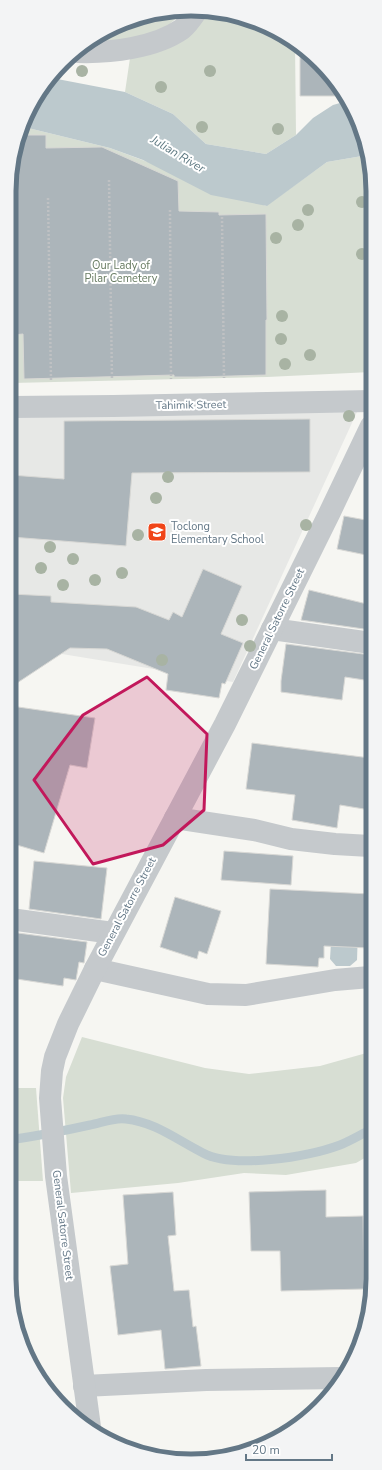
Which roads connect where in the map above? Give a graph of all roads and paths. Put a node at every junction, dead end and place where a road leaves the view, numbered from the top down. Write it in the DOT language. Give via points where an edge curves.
graph roads {
  1 [pos="193,16"];
  2 [pos="84,52"];
  3 [pos="109,180"];
  4 [pos="48,198"];
  5 [pos="170,210"];
  6 [pos="222,217"];
  7 [pos="366,401"];
  8 [pos="224,404"];
  9 [pos="171,405"];
  10 [pos="16,406"];
  11 [pos="51,406"];
  12 [pos="113,406"];
  13 [pos="366,436"];
  14 [pos="272,630"];
  15 [pos="366,643"];
  16 [pos="175,818"];
  17 [pos="366,846"];
  18 [pos="16,919"];
  19 [pos="113,933"];
  20 [pos="94,969"];
  21 [pos="366,977"];
  22 [pos="336,1378"];
  23 [pos="84,1386"];
  24 [pos="86,1419"];
  1 -- 2 [label="street" via="183,28 160,40 121,50"];
  3 -- 12 [label="path"];
  4 -- 11 [label="path"];
  5 -- 9 [label="path"];
  6 -- 8 [label="path"];
  7 -- 8 [label="street, Tahimik Street"];
  8 -- 9 [label="street, Tahimik Street"];
  9 -- 12 [label="street, Tahimik Street"];
  10 -- 11 [label="street, Tahimik Street"];
  11 -- 12 [label="street, Tahimik Street"];
  13 -- 14 [label="street, General Satorre Street"];
  14 -- 15 [label="street"];
  14 -- 16 [label="street, General Satorre Street"];
  16 -- 17 [label="street" via="254,830 291,839"];
  16 -- 19 [label="street, General Satorre Street"];
  18 -- 19 [label="street"];
  19 -- 20 [label="street, General Satorre Street"];
  20 -- 21 [label="street" via="208,994 227,995 246,995"];
  20 -- 23 [label="street, General Satorre Street" via="60,1042 52,1072 50,1098 56,1176"];
  22 -- 23 [label="street" via="206,1380"];
  23 -- 24 [label="street, General Satorre Street"];
}
